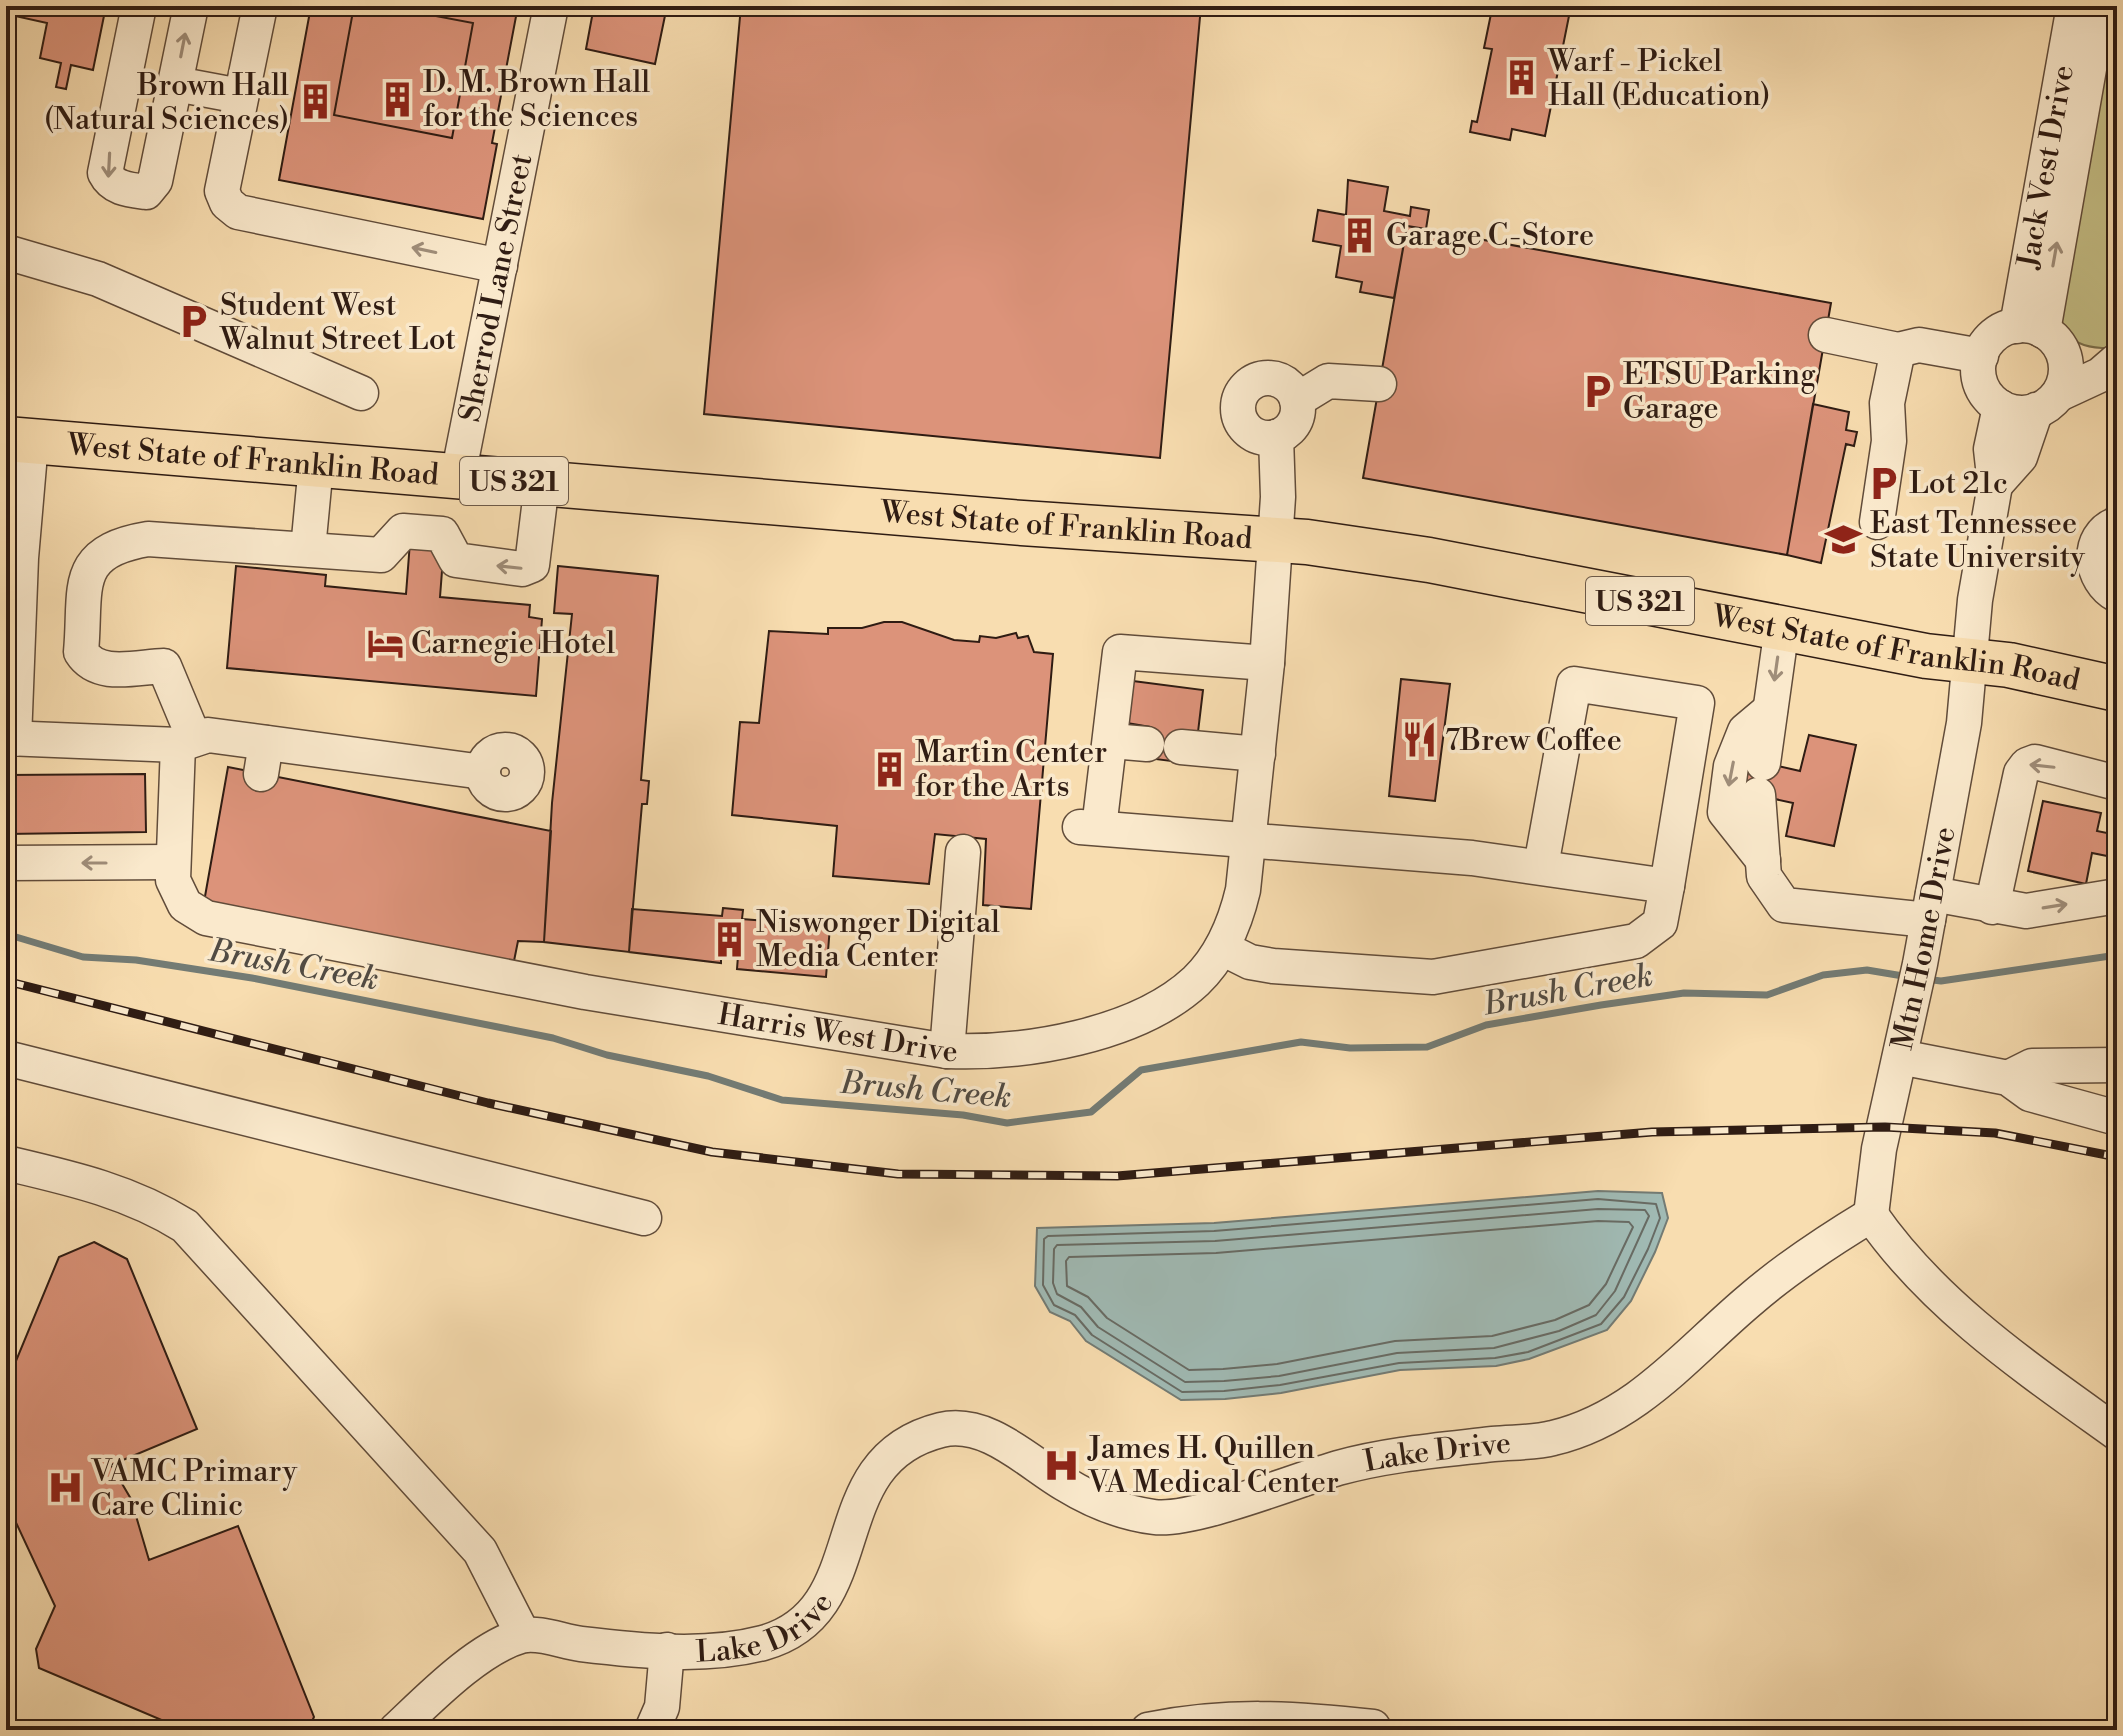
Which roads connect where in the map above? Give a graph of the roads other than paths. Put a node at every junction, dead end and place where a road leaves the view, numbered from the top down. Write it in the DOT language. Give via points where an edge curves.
graph roads {
  1 [pos="139,6"];
  2 [pos="191,6"];
  3 [pos="260,6"];
  4 [pos="551,6"];
  5 [pos="2074,6"];
  6 [pos="2100,6"];
  7 [pos="176,84"];
  8 [pos="240,96"];
  9 [pos="6,252"];
  10 [pos="500,266"];
  11 [pos="1826,335"];
  12 [pos="2040,335"];
  13 [pos="1898,350"];
  14 [pos="2116,362"];
  15 [pos="1980,367"];
  16 [pos="1379,384"];
  17 [pos="361,393"];
  18 [pos="1297,400"];
  19 [pos="2047,402"];
  20 [pos="2000,407"];
  21 [pos="1276,437"];
  22 [pos="12,440"];
  23 [pos="316,465"];
  24 [pos="458,476"];
  25 [pos="542,483"];
  26 [pos="1995,485"];
  27 [pos="1877,522"];
  28 [pos="2117,524"];
  29 [pos="1275,541"];
  30 [pos="308,549"];
  31 [pos="2117,595"];
  32 [pos="1782,627"];
  33 [pos="1970,660"];
  34 [pos="1267,663"];
  35 [pos="2117,689"];
  36 [pos="1770,710"];
  37 [pos="10,739"];
  38 [pos="1112,741"];
  39 [pos="186,742"];
  40 [pos="1147,744"];
  41 [pos="1181,747"];
  42 [pos="1258,754"];
  43 [pos="483,772"];
  44 [pos="2117,783"];
  45 [pos="1246,837"];
  46 [pos="963,852"];
  47 [pos="1763,860"];
  48 [pos="172,862"];
  49 [pos="6,863"];
  50 [pos="1541,866"];
  51 [pos="1667,886"];
  52 [pos="2117,896"];
  53 [pos="1931,907"];
  54 [pos="1992,907"];
  55 [pos="1222,948"];
  56 [pos="947,1051"];
  57 [pos="1900,1057"];
  58 [pos="6,1058"];
  59 [pos="2117,1065"];
  60 [pos="2008,1078"];
  61 [pos="2117,1118"];
  62 [pos="6,1163"];
  63 [pos="1871,1215"];
  64 [pos="644,1218"];
  65 [pos="2117,1433"];
  66 [pos="523,1635"];
  67 [pos="667,1650"];
  68 [pos="1373,1727"];
  69 [pos="396,1730"];
  70 [pos="652,1730"];
  71 [pos="1148,1730"];
  1 -- 7 [label="street, one-way" via="105,173 126,190 146,192 155,181"];
  7 -- 2 [label="street, one-way"];
  3 -- 8 [label="street"];
  4 -- 10 [label="street, Sherrod Lane Street"];
  5 -- 12 [label="street, Jack Vest Drive"];
  12 -- 6 [label="street, Jack Vest Drive, one-way"];
  7 -- 8 [label="street"];
  10 -- 8 [label="street, one-way" via="238,212 222,191"];
  9 -- 17 [label="street" via="98,279"];
  10 -- 24 [label="street, Sherrod Lane Street"];
  11 -- 13 [label="street"];
  12 -- 14 [label="street"];
  12 -- 15 [label="street" via="1991,338"];
  12 -- 19 [label="street" via="2066,368"];
  13 -- 15 [label="street" via="1919,345"];
  13 -- 27 [label="street" via="1887,403 1889,441"];
  14 -- 19 [label="street"];
  15 -- 20 [label="street" via="1990,399"];
  16 -- 18 [label="street" via="1328,381"];
  18 -- 21 [label="street" via="1296,419"];
  18 -- 21 [label="street" via="1277,379 1257,380 1242,393 1242,422 1256,436"];
  19 -- 20 [label="street" via="2013,412"];
  19 -- 26 [label="street" via="2020,457"];
  20 -- 26 [label="street" via="1991,449"];
  21 -- 29 [label="street, Harris West Drive"];
  22 -- 23 [label="highway, West State of Franklin Road / US 321"];
  22 -- 37 [label="street" via="21,558"];
  23 -- 24 [label="highway, West State of Franklin Road / US 321"];
  23 -- 30 [label="street"];
  24 -- 25 [label="highway, West State of Franklin Road / US 321"];
  25 -- 29 [label="highway, West State of Franklin Road / US 321"];
  25 -- 30 [label="street, one-way" via="532,565 522,569 456,560 442,534 403,531 381,555"];
  26 -- 33 [label="street"];
  28 -- 31 [label="street" via="2103,534 2094,555 2099,579"];
  29 -- 32 [label="highway, West State of Franklin Road / US 321" via="1429,560"];
  29 -- 34 [label="street, Harris West Drive"];
  30 -- 39 [label="street" via="148,539 124,543 88,569 81,652 99,669 164,666"];
  32 -- 33 [label="highway, West State of Franklin Road / US 321"];
  32 -- 36 [label="street, one-way"];
  33 -- 35 [label="highway, West State of Franklin Road / US 321"];
  33 -- 53 [label="street, Mtn Home Drive"];
  34 -- 38 [label="street" via="1120,652"];
  34 -- 42 [label="street, Harris West Drive"];
  36 -- 47 [label="street" via="1760,779"];
  36 -- 47 [label="street, one-way" via="1745,731 1731,766 1725,812"];
  37 -- 39 [label="street"];
  38 -- 40 [label="street"];
  38 -- 45 [label="street" via="1090,827"];
  39 -- 43 [label="street" via="208,735 264,758"];
  39 -- 48 [label="street, Harris West Drive"];
  41 -- 42 [label="street"];
  42 -- 45 [label="street, Harris West Drive"];
  44 -- 54 [label="street, one-way" via="2035,762 2027,765"];
  45 -- 50 [label="street"];
  45 -- 55 [label="street, Harris West Drive" via="1243,890 1235,924"];
  46 -- 56 [label="street"];
  47 -- 53 [label="street" via="1764,876 1784,905"];
  48 -- 49 [label="street, one-way"];
  48 -- 56 [label="street, Harris West Drive" via="173,880 185,905 206,918 585,992"];
  50 -- 51 [label="street"];
  50 -- 51 [label="street" via="1574,684 1697,703"];
  51 -- 55 [label="street" via="1660,923 1636,941 1433,977 1273,966"];
  54 -- 52 [label="street, one-way" via="2026,911"];
  53 -- 54 [label="street"];
  53 -- 57 [label="street, Mtn Home Drive"];
  55 -- 56 [label="street, Harris West Drive" via="1186,989 1141,1015 1042,1046 994,1053"];
  57 -- 60 [label="street"];
  57 -- 63 [label="street, Mtn Home Drive" via="1879,1149"];
  58 -- 64 [label="street"];
  59 -- 60 [label="street" via="2032,1066"];
  60 -- 61 [label="street" via="2030,1094"];
  62 -- 66 [label="street" via="103,1185 185,1226 480,1551"];
  63 -- 65 [label="street" via="1901,1258 2004,1353"];
  63 -- 67 [label="street, Lake Drive" via="1797,1261 1706,1337 1663,1382 1621,1410 1554,1438 1380,1457 1202,1510 1157,1518 1094,1500 995,1439 969,1429 945,1429 916,1439 894,1451 865,1487 828,1596 808,1620 762,1643"];
  66 -- 67 [label="street, Lake Drive"];
  66 -- 69 [label="street" via="472,1664"];
  67 -- 70 [label="street" via="662,1707"];
  68 -- 71 [label="street" via="1282,1717 1199,1720"];
}
